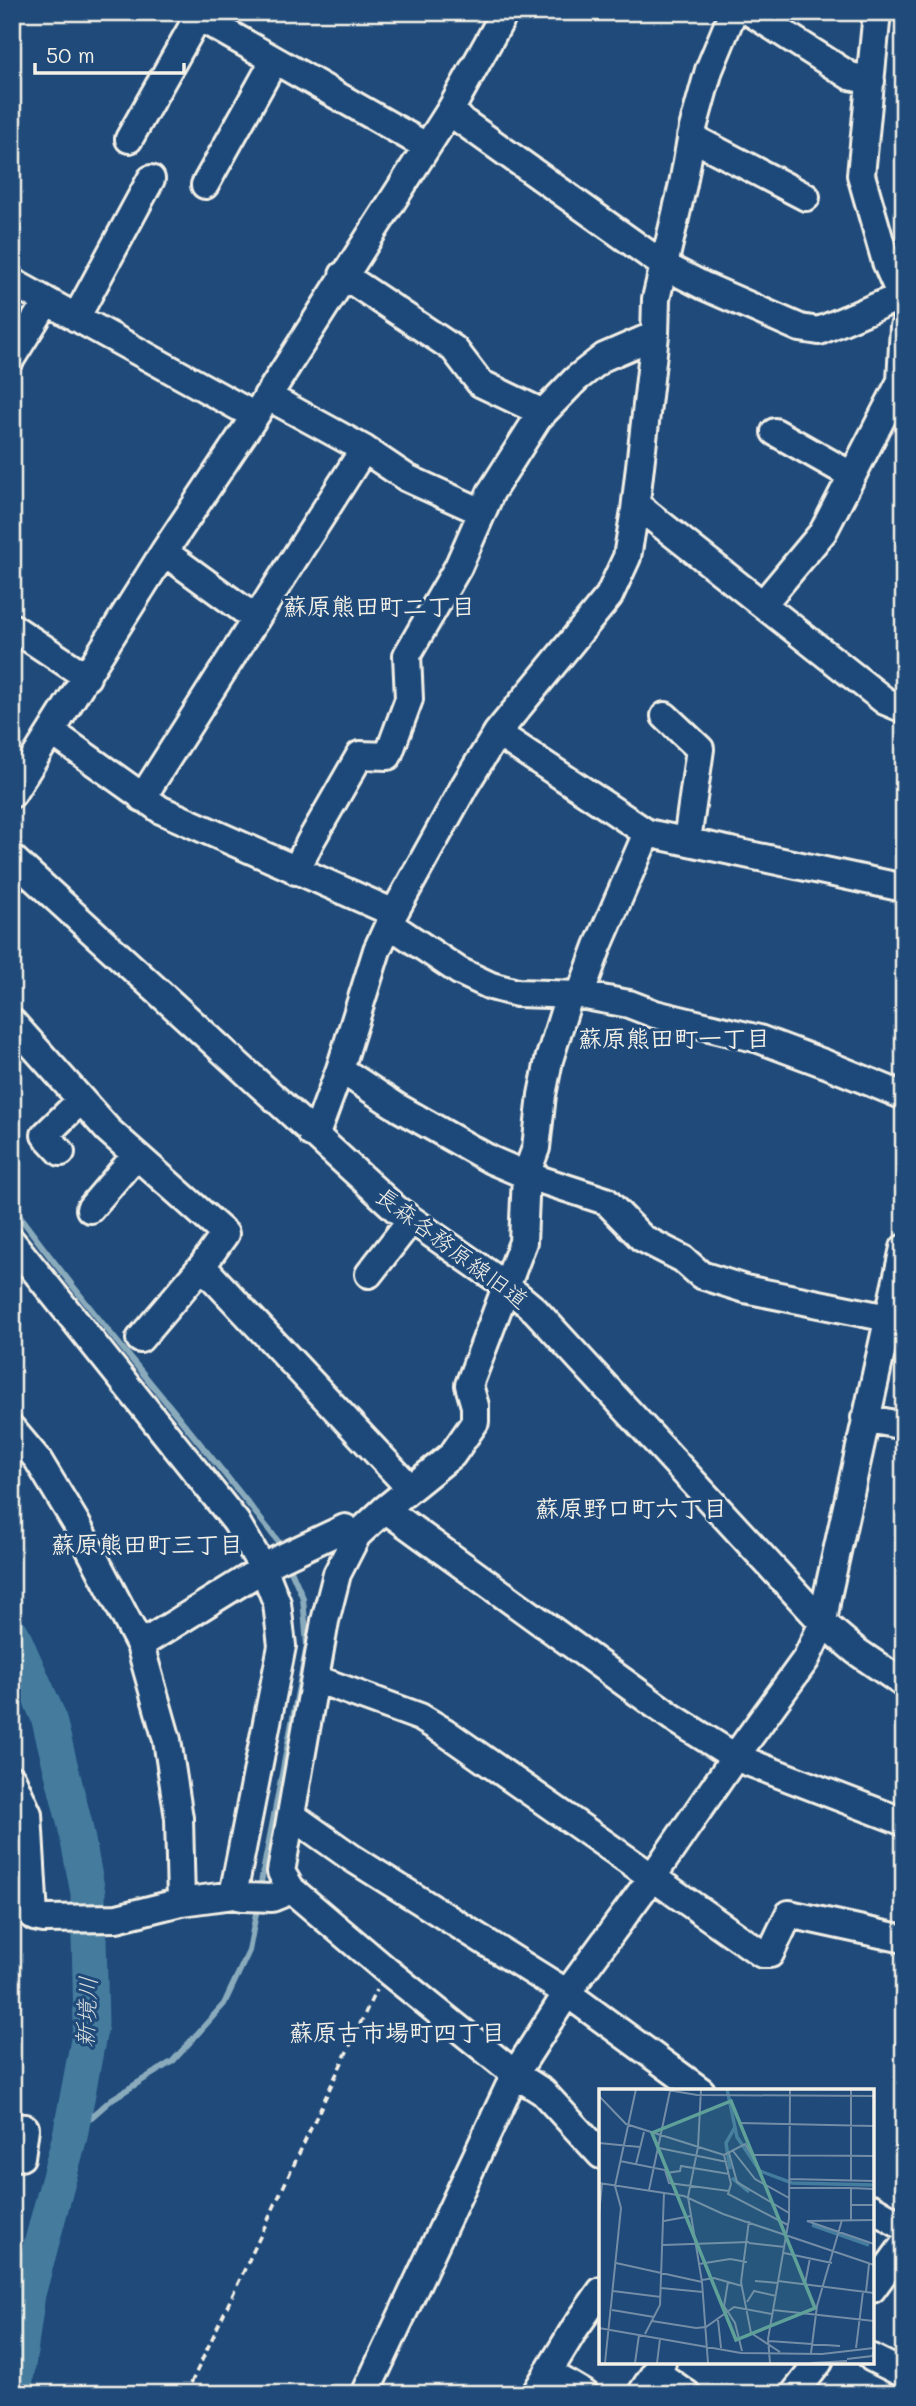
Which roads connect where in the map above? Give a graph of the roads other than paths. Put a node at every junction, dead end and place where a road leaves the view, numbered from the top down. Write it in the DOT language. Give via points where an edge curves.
graph roads {
  1 [pos="505,12"];
  2 [pos="733,12"];
  3 [pos="750,12"];
  4 [pos="877,12"];
  5 [pos="194,15"];
  6 [pos="274,61"];
  7 [pos="871,81"];
  8 [pos="451,108"];
  9 [pos="691,136"];
  10 [pos="129,139"];
  11 [pos="426,146"];
  12 [pos="151,179"];
  13 [pos="205,184"];
  14 [pos="806,197"];
  15 [pos="665,266"];
  16 [pos="343,275"];
  17 [pos="12,282"];
  18 [pos="903,298"];
  19 [pos="47,301"];
  20 [pos="76,318"];
  21 [pos="904,327"];
  22 [pos="655,335"];
  23 [pos="12,356"];
  24 [pos="261,406"];
  25 [pos="543,413"];
  26 [pos="775,432"];
  27 [pos="364,449"];
  28 [pos="851,475"];
  29 [pos="635,510"];
  30 [pos="482,512"];
  31 [pos="164,552"];
  32 [pos="763,604"];
  33 [pos="256,619"];
  34 [pos="12,627"];
  35 [pos="87,677"];
  36 [pos="904,709"];
  37 [pos="665,716"];
  38 [pos="52,732"];
  39 [pos="497,733"];
  40 [pos="12,794"];
  41 [pos="142,798"];
  42 [pos="647,833"];
  43 [pos="688,841"];
  44 [pos="12,858"];
  45 [pos="296,871"];
  46 [pos="904,888"];
  47 [pos="391,919"];
  48 [pos="574,996"];
  49 [pos="12,1022"];
  50 [pos="340,1069"];
  51 [pos="904,1096"];
  52 [pos="81,1100"];
  53 [pos="311,1133"];
  54 [pos="61,1152"];
  55 [pos="136,1155"];
  56 [pos="526,1175"];
  57 [pos="90,1209"];
  58 [pos="411,1220"];
  59 [pos="12,1242"];
  60 [pos="904,1248"];
  61 [pos="202,1266"];
  62 [pos="369,1274"];
  63 [pos="505,1285"];
  64 [pos="888,1318"];
  65 [pos="140,1339"];
  66 [pos="865,1418"];
  67 [pos="904,1426"];
  68 [pos="12,1429"];
  69 [pos="410,1488"];
  70 [pos="385,1509"];
  71 [pos="358,1535"];
  72 [pos="280,1560"];
  73 [pos="823,1623"];
  74 [pos="140,1645"];
  75 [pos="316,1679"];
  76 [pos="904,1684"];
  77 [pos="735,1757"];
  78 [pos="12,1779"];
  79 [pos="291,1815"];
  80 [pos="904,1822"];
  81 [pos="653,1877"];
  82 [pos="282,1894"];
  83 [pos="238,1896"];
  84 [pos="181,1902"];
  85 [pos="904,1939"];
  86 [pos="567,1993"];
  87 [pos="515,2074"];
  88 [pos="698,2089"];
  89 [pos="12,2127"];
  90 [pos="599,2153"];
  91 [pos="20,2157"];
  92 [pos="874,2209"];
  93 [pos="904,2227"];
  94 [pos="904,2245"];
  95 [pos="874,2286"];
  96 [pos="599,2294"];
  97 [pos="874,2359"];
  98 [pos="817,2364"];
  99 [pos="659,2367"];
  100 [pos="904,2374"];
  101 [pos="542,2383"];
  102 [pos="376,2390"];
  103 [pos="585,2394"];
  104 [pos="641,2394"];
  105 [pos="687,2394"];
  106 [pos="794,2394"];
  1 -- 8 [label="street"];
  2 -- 9 [label="street" via="709,70"];
  3 -- 7 [label="street" via="850,76"];
  4 -- 7 [label="street"];
  5 -- 6 [label="street"];
  5 -- 10 [label="street"];
  6 -- 11 [label="street"];
  6 -- 13 [label="street"];
  7 -- 18 [label="street" via="861,174 886,262"];
  8 -- 11 [label="street"];
  8 -- 15 [label="street" via="462,121"];
  9 -- 14 [label="street"];
  9 -- 15 [label="street"];
  11 -- 16 [label="street"];
  12 -- 20 [label="street"];
  15 -- 18 [label="street" via="800,328 819,331"];
  15 -- 22 [label="street" via="656,299"];
  16 -- 24 [label="street"];
  16 -- 25 [label="street" via="454,349 480,383"];
  17 -- 19 [label="street"];
  19 -- 20 [label="street"];
  19 -- 23 [label="street"];
  20 -- 24 [label="street"];
  21 -- 28 [label="street" via="901,381"];
  22 -- 25 [label="street" via="604,357"];
  22 -- 29 [label="street"];
  24 -- 27 [label="street"];
  24 -- 31 [label="street"];
  25 -- 30 [label="street"];
  26 -- 28 [label="street"];
  27 -- 30 [label="street" via="407,478"];
  27 -- 33 [label="street"];
  28 -- 32 [label="street" via="823,532"];
  29 -- 32 [label="street" via="643,510"];
  29 -- 39 [label="street" via="627,557 609,596"];
  30 -- 45 [label="street" via="458,567 407,655 409,699 388,756 360,755"];
  31 -- 33 [label="street"];
  31 -- 35 [label="street"];
  32 -- 36 [label="street" via="885,701"];
  33 -- 41 [label="street"];
  34 -- 35 [label="street"];
  35 -- 38 [label="street"];
  37 -- 43 [label="street" via="700,749"];
  38 -- 40 [label="street"];
  38 -- 41 [label="street"];
  39 -- 42 [label="street"];
  39 -- 47 [label="street"];
  41 -- 45 [label="street"];
  42 -- 43 [label="street"];
  42 -- 48 [label="street"];
  43 -- 46 [label="street"];
  44 -- 53 [label="street, 長森各務原線旧道"];
  45 -- 47 [label="street"];
  47 -- 48 [label="street" via="459,971 491,986 517,993"];
  47 -- 50 [label="street"];
  48 -- 51 [label="street" via="629,1004 760,1039"];
  48 -- 56 [label="street" via="549,1060 536,1148"];
  49 -- 52 [label="street"];
  50 -- 53 [label="street" via="319,1126"];
  50 -- 56 [label="street" via="399,1108"];
  52 -- 54 [label="street" via="45,1135"];
  52 -- 55 [label="street"];
  53 -- 58 [label="street, 長森各務原線旧道"];
  55 -- 57 [label="street"];
  55 -- 61 [label="street" via="225,1234"];
  56 -- 63 [label="street" via="523,1242"];
  56 -- 64 [label="street" via="606,1202 642,1238 683,1259 701,1275 745,1289"];
  58 -- 62 [label="street"];
  58 -- 63 [label="street, 長森各務原線旧道"];
  59 -- 72 [label="street" via="236,1522"];
  60 -- 64 [label="street"];
  61 -- 65 [label="street"];
  61 -- 69 [label="street"];
  63 -- 69 [label="street" via="469,1385 475,1422 452,1455"];
  63 -- 73 [label="street, 長森各務原線旧道" via="535,1310"];
  64 -- 66 [label="street"];
  66 -- 67 [label="street"];
  66 -- 73 [label="street"];
  68 -- 74 [label="street" via="38,1460 76,1523"];
  69 -- 70 [label="street"];
  70 -- 71 [label="street"];
  70 -- 77 [label="street" via="672,1717"];
  71 -- 72 [label="street" via="345,1528"];
  71 -- 75 [label="street" via="337,1574"];
  72 -- 74 [label="street"];
  72 -- 83 [label="street" via="277,1603 282,1646"];
  73 -- 76 [label="street, 長森各務原線旧道"];
  73 -- 77 [label="street" via="806,1659"];
  74 -- 84 [label="street" via="167,1740 179,1818"];
  75 -- 79 [label="street"];
  75 -- 81 [label="street" via="420,1717"];
  77 -- 80 [label="street"];
  77 -- 81 [label="street"];
  78 -- 84 [label="street" via="28,1814 34,1917 117,1919"];
  79 -- 82 [label="street"];
  79 -- 86 [label="street"];
  81 -- 85 [label="street" via="762,1954 770,1954 789,1914"];
  81 -- 86 [label="street"];
  82 -- 83 [label="street"];
  82 -- 87 [label="street" via="386,1969"];
  83 -- 84 [label="street"];
  86 -- 87 [label="street"];
  86 -- 88 [label="street"];
  87 -- 90 [label="street" via="543,2092"];
  87 -- 102 [label="street"];
  89 -- 91 [label="street" via="25,2128"];
  92 -- 93 [label="street"];
  94 -- 95 [label="street"];
  96 -- 101 [label="street"];
  97 -- 100 [label="street"];
  98 -- 106 [label="street"];
  99 -- 104 [label="street"];
  99 -- 105 [label="street"];
  101 -- 103 [label="street"];
}
